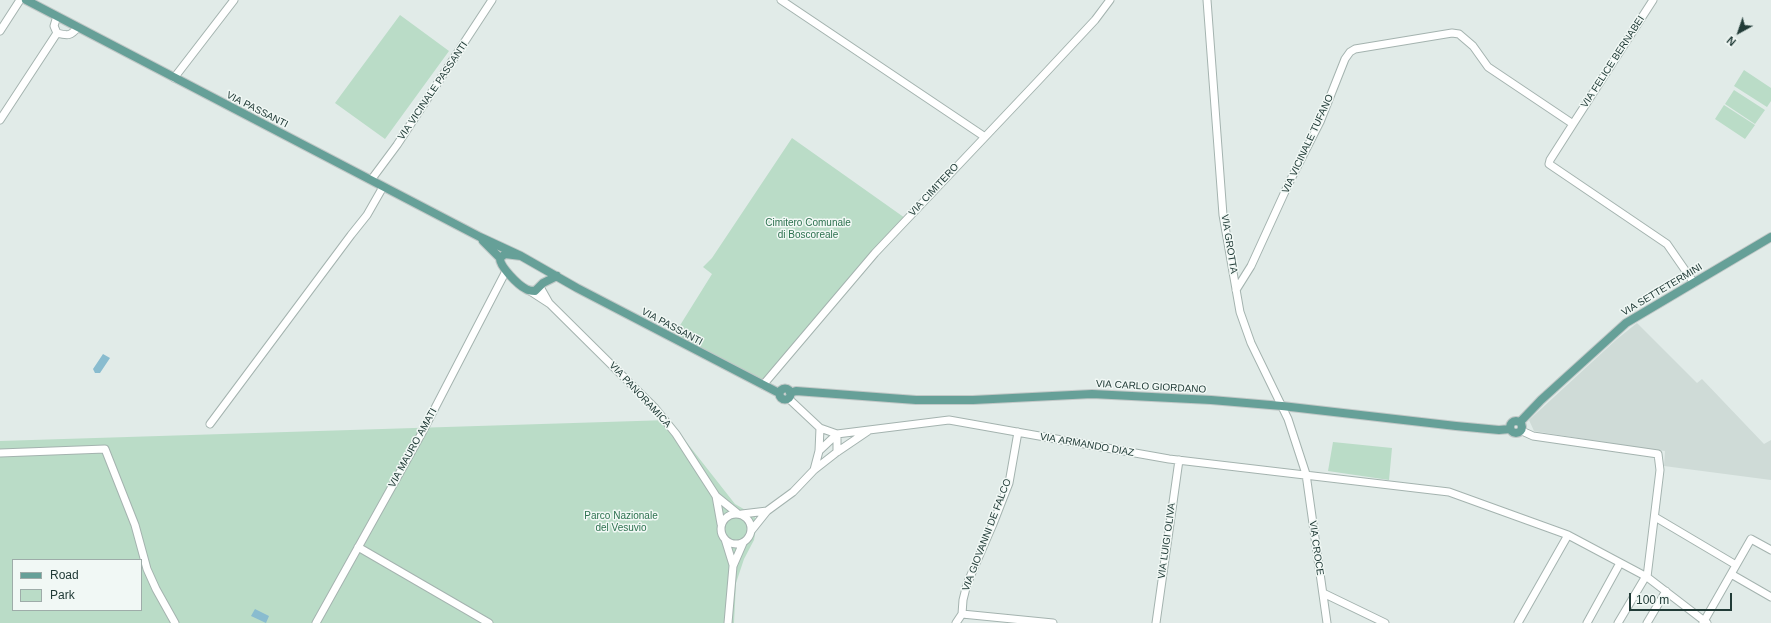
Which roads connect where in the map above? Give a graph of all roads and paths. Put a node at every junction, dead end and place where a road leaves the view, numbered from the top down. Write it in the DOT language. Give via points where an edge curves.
graph roads {
  1 [pos="20,0"];
  2 [pos="26,0"];
  3 [pos="234,0"];
  4 [pos="492,0"];
  5 [pos="781,0"];
  6 [pos="1110,0"];
  7 [pos="1207,0"];
  8 [pos="1653,0"];
  9 [pos="57,16"];
  10 [pos="78,27"];
  11 [pos="0,31"];
  12 [pos="56,33"];
  13 [pos="174,78"];
  14 [pos="0,120"];
  15 [pos="1573,124"];
  16 [pos="985,137"];
  17 [pos="371,180"];
  18 [pos="383,187"];
  19 [pos="480,237"];
  20 [pos="1771,238"];
  21 [pos="521,256"];
  22 [pos="500,258"];
  23 [pos="532,262"];
  24 [pos="506,271"];
  25 [pos="557,276"];
  26 [pos="1694,283"];
  27 [pos="541,285"];
  28 [pos="1236,290"];
  29 [pos="530,291"];
  30 [pos="550,304"];
  31 [pos="762,385"];
  32 [pos="789,396"];
  33 [pos="1282,406"];
  34 [pos="210,424"];
  35 [pos="1521,426"];
  36 [pos="820,428"];
  37 [pos="1510,429"];
  38 [pos="870,430"];
  39 [pos="1018,432"];
  40 [pos="837,434"];
  41 [pos="819,451"];
  42 [pos="837,452"];
  43 [pos="0,453"];
  44 [pos="1179,460"];
  45 [pos="814,470"];
  46 [pos="1306,474"];
  47 [pos="716,496"];
  48 [pos="767,511"];
  49 [pos="740,514"];
  50 [pos="1655,517"];
  51 [pos="721,524"];
  52 [pos="751,531"];
  53 [pos="1568,535"];
  54 [pos="724,538"];
  55 [pos="743,543"];
  56 [pos="358,547"];
  57 [pos="1771,550"];
  58 [pos="1620,563"];
  59 [pos="1736,565"];
  60 [pos="733,566"];
  61 [pos="1731,574"];
  62 [pos="1647,576"];
  63 [pos="1666,591"];
  64 [pos="1323,593"];
  65 [pos="1771,597"];
  66 [pos="962,614"];
  67 [pos="1009,621"];
  68 [pos="1705,622"];
  69 [pos="175,623"];
  70 [pos="316,623"];
  71 [pos="489,623"];
  72 [pos="728,623"];
  73 [pos="956,623"];
  74 [pos="1053,623"];
  75 [pos="1156,623"];
  76 [pos="1327,623"];
  77 [pos="1386,623"];
  78 [pos="1518,623"];
  79 [pos="1587,623"];
  80 [pos="1618,623"];
  81 [pos="1648,623"];
  1 -- 11 [label="street"];
  2 -- 9 [label="main road, VIA PASSANTI"];
  3 -- 13 [label="street"];
  4 -- 17 [label="street, VIA VICINALE PASSANTI" via="401,139"];
  5 -- 16 [label="street"];
  6 -- 16 [label="street, VIA CIMITERO" via="1095,20"];
  7 -- 28 [label="street, VIA GROTTA" via="1224,215"];
  8 -- 15 [label="street, VIA FELICE BERNABEI"];
  9 -- 10 [label="main road, VIA PASSANTI"];
  9 -- 12 [label="street" via="54,26"];
  10 -- 12 [label="street" via="69,36"];
  10 -- 13 [label="main road, VIA PASSANTI"];
  12 -- 14 [label="street"];
  13 -- 17 [label="main road, VIA PASSANTI"];
  15 -- 26 [label="street" via="1549,164 1668,244"];
  15 -- 28 [label="street, VIA VICINALE TUFANO" via="1488,67 1474,46 1459,34 1355,49 1345,59 1320,122 1251,266"];
  16 -- 31 [label="street, VIA CIMITERO" via="875,253"];
  17 -- 18 [label="main road, VIA PASSANTI"];
  18 -- 19 [label="main road, VIA PASSANTI"];
  18 -- 34 [label="street" via="367,215"];
  19 -- 21 [label="main road, VIA PASSANTI"];
  19 -- 22 [label="main road, VIA PASSANTI"];
  20 -- 26 [label="main road, VIA SETTETERMINI"];
  21 -- 22 [label="main road, VIA PASSANTI" via="505,254"];
  21 -- 23 [label="main road, VIA PASSANTI"];
  22 -- 24 [label="main road, VIA PASSANTI" via="499,262"];
  23 -- 25 [label="main road, VIA PASSANTI"];
  23 -- 27 [label="main road, VIA PASSANTI" via="542,274"];
  24 -- 29 [label="main road, VIA PASSANTI"];
  24 -- 56 [label="street, VIA MAURO AMATI"];
  25 -- 27 [label="main road"];
  25 -- 31 [label="main road, VIA PASSANTI"];
  26 -- 35 [label="main road, VIA SETTETERMINI" via="1626,323 1541,400"];
  27 -- 29 [label="main road" via="535,291"];
  27 -- 30 [label="street, VIA PANORAMICA"];
  28 -- 33 [label="street, VIA GROTTA" via="1240,312 1251,343"];
  29 -- 30 [label="street, VIA PANORAMICA"];
  30 -- 47 [label="street, VIA PANORAMICA" via="655,408 676,434"];
  31 -- 32 [label="main road, VIA PASSANTI" via="779,393 784,388"];
  32 -- 33 [label="main road, VIA CARLO GIORDANO" via="796,391 916,400 973,400 1092,394"];
  32 -- 36 [label="street"];
  33 -- 37 [label="main road, VIA CARLO GIORDANO" via="1456,426"];
  33 -- 46 [label="street, VIA GROTTA"];
  35 -- 37 [label="main road, VIA SETTETERMINI" via="1516,421 1510,425"];
  35 -- 50 [label="street" via="1533,436 1658,454 1660,470"];
  36 -- 40 [label="street"];
  36 -- 41 [label="street, VIA ARMANDO DIAZ"];
  38 -- 39 [label="street, VIA ARMANDO DIAZ" via="949,420"];
  38 -- 40 [label="street, VIA ARMANDO DIAZ"];
  38 -- 42 [label="street, VIA ARMANDO DIAZ"];
  39 -- 44 [label="street, VIA ARMANDO DIAZ"];
  39 -- 66 [label="street, VIA GIOVANNI DE FALCO" via="1009,483 967,584 962,600"];
  40 -- 41 [label="street"];
  40 -- 42 [label="street"];
  41 -- 45 [label="street, VIA ARMANDO DIAZ"];
  42 -- 45 [label="street, VIA ARMANDO DIAZ"];
  43 -- 69 [label="street" via="105,450 135,525 147,568"];
  44 -- 46 [label="street, VIA ARMANDO DIAZ"];
  44 -- 75 [label="street, VIA LUIGI OLIVA"];
  45 -- 48 [label="street, VIA ARMANDO DIAZ" via="793,492"];
  46 -- 53 [label="street, VIA ARMANDO DIAZ" via="1449,492"];
  46 -- 64 [label="street, VIA CROCE"];
  47 -- 49 [label="street, VIA PANORAMICA"];
  47 -- 51 [label="street, VIA PANORAMICA"];
  48 -- 49 [label="street"];
  48 -- 52 [label="street, VIA PANORAMICA"];
  49 -- 51 [label="street" via="727,516"];
  49 -- 52 [label="street, VIA PANORAMICA" via="750,521"];
  50 -- 59 [label="street"];
  50 -- 62 [label="street"];
  51 -- 54 [label="street, VIA PANORAMICA"];
  52 -- 55 [label="street, VIA PANORAMICA"];
  53 -- 58 [label="street, VIA ARMANDO DIAZ"];
  53 -- 78 [label="street"];
  54 -- 55 [label="street" via="733,544"];
  54 -- 60 [label="street, VIA PANORAMICA"];
  55 -- 60 [label="street, VIA PANORAMICA"];
  56 -- 70 [label="street, VIA MAURO AMATI"];
  56 -- 71 [label="street"];
  57 -- 59 [label="street" via="1751,539"];
  58 -- 62 [label="street, VIA ARMANDO DIAZ"];
  58 -- 79 [label="street"];
  59 -- 61 [label="street"];
  60 -- 72 [label="street, VIA PANORAMICA"];
  61 -- 65 [label="street"];
  61 -- 68 [label="street"];
  62 -- 63 [label="street, VIA ARMANDO DIAZ"];
  62 -- 80 [label="street"];
  63 -- 68 [label="street, VIA ARMANDO DIAZ"];
  63 -- 81 [label="street"];
  64 -- 76 [label="street, VIA CROCE"];
  64 -- 77 [label="street"];
  66 -- 67 [label="street"];
  66 -- 73 [label="street, VIA GIOVANNI DE FALCO"];
  67 -- 74 [label="street"];
}
